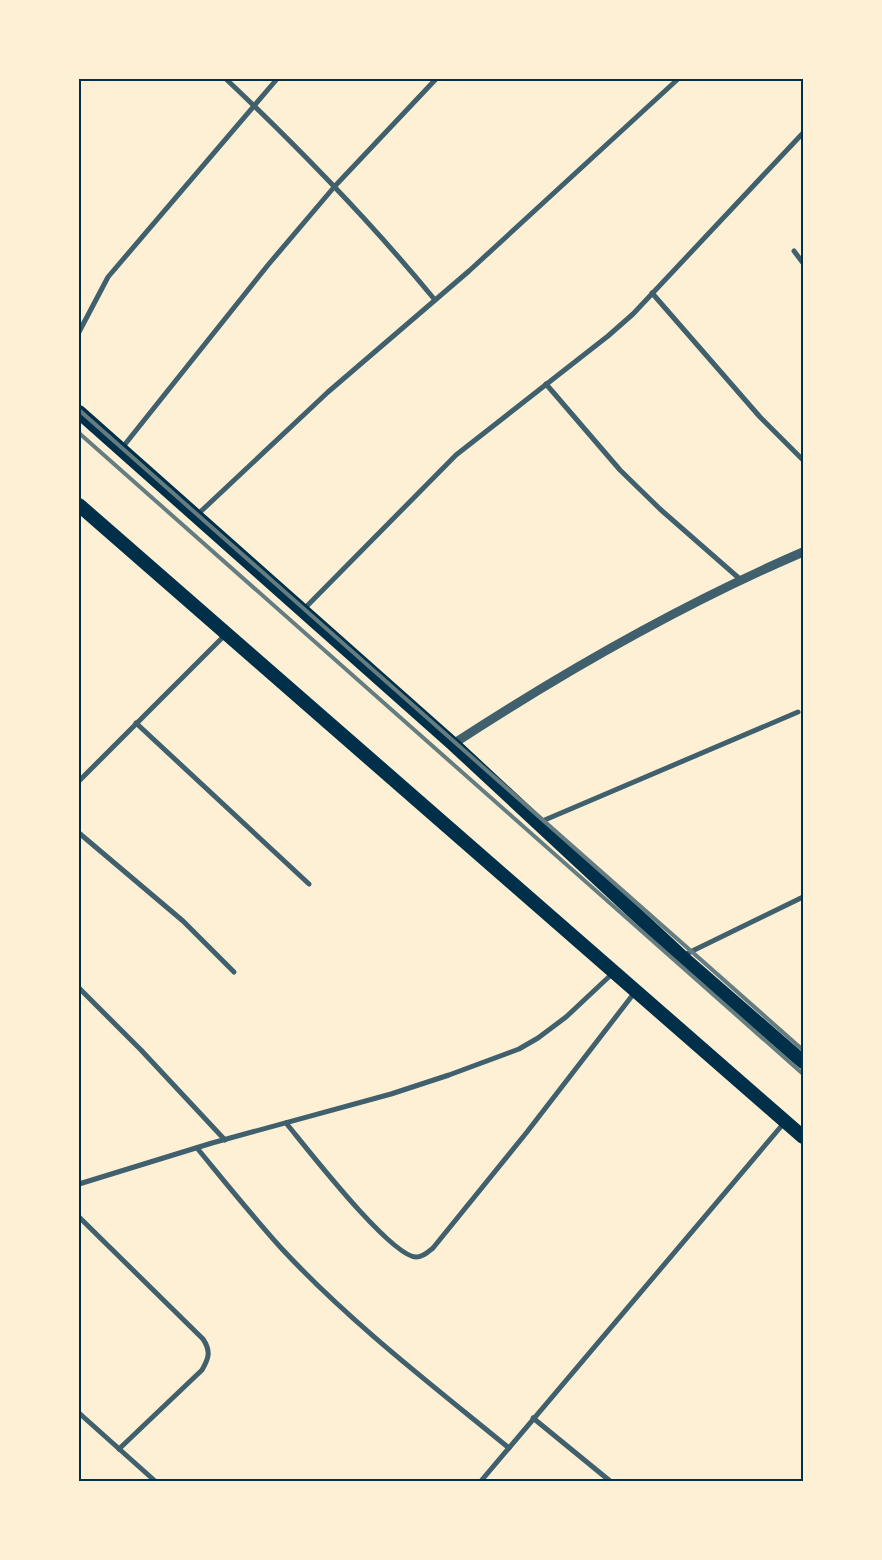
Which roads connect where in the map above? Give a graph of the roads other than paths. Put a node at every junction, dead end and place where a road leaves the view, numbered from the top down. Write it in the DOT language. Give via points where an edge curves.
graph roads {
  1 [pos="226,79"];
  2 [pos="277,79"];
  3 [pos="436,79"];
  4 [pos="678,79"];
  5 [pos="254,105"];
  6 [pos="803,133"];
  7 [pos="335,186"];
  8 [pos="794,252"];
  9 [pos="803,263"];
  10 [pos="652,293"];
  11 [pos="435,300"];
  12 [pos="79,332"];
  13 [pos="546,384"];
  14 [pos="79,412"];
  15 [pos="121,449"];
  16 [pos="803,460"];
  17 [pos="79,505"];
  18 [pos="196,516"];
  19 [pos="803,552"];
  20 [pos="741,580"];
  21 [pos="302,611"];
  22 [pos="226,633"];
  23 [pos="798,712"];
  24 [pos="136,724"];
  25 [pos="452,744"];
  26 [pos="79,781"];
  27 [pos="537,823"];
  28 [pos="79,833"];
  29 [pos="309,884"];
  30 [pos="803,897"];
  31 [pos="681,956"];
  32 [pos="234,972"];
  33 [pos="614,972"];
  34 [pos="79,988"];
  35 [pos="636,991"];
  36 [pos="803,1062"];
  37 [pos="786,1122"];
  38 [pos="286,1123"];
  39 [pos="803,1137"];
  40 [pos="225,1140"];
  41 [pos="197,1148"];
  42 [pos="79,1184"];
  43 [pos="79,1217"];
  44 [pos="79,1413"];
  45 [pos="533,1418"];
  46 [pos="509,1448"];
  47 [pos="119,1449"];
  48 [pos="155,1481"];
  49 [pos="481,1481"];
  50 [pos="610,1481"];
  1 -- 5 [label="street"];
  2 -- 5 [label="street"];
  3 -- 7 [label="street"];
  4 -- 11 [label="street"];
  5 -- 7 [label="street"];
  5 -- 12 [label="street" via="108,277"];
  6 -- 10 [label="street"];
  7 -- 11 [label="street"];
  7 -- 15 [label="street"];
  8 -- 9 [label="street"];
  10 -- 13 [label="street" via="608,336"];
  10 -- 16 [label="street" via="760,417"];
  11 -- 18 [label="street" via="328,392"];
  13 -- 20 [label="street" via="620,470 660,510"];
  13 -- 21 [label="street" via="440,470"];
  14 -- 15 [label="highway"];
  15 -- 18 [label="highway"];
  17 -- 22 [label="highway"];
  18 -- 21 [label="highway"];
  19 -- 20 [label="street"];
  20 -- 25 [label="street" via="611,646"];
  21 -- 25 [label="highway"];
  22 -- 24 [label="street"];
  22 -- 33 [label="highway"];
  23 -- 27 [label="street"];
  24 -- 26 [label="street"];
  24 -- 29 [label="street"];
  25 -- 27 [label="highway"];
  27 -- 31 [label="highway"];
  28 -- 32 [label="street" via="183,921"];
  30 -- 31 [label="street"];
  31 -- 36 [label="highway"];
  33 -- 35 [label="highway"];
  33 -- 38 [label="street" via="566,1017 518,1049 416,1086"];
  34 -- 40 [label="street"];
  35 -- 37 [label="highway"];
  35 -- 38 [label="street" via="483,1188 423,1256 407,1254 383,1234"];
  37 -- 39 [label="highway"];
  37 -- 45 [label="street"];
  38 -- 40 [label="street"];
  40 -- 41 [label="street"];
  41 -- 42 [label="street"];
  41 -- 46 [label="street" via="283,1250 324,1290"];
  43 -- 47 [label="street" via="209,1348 202,1370"];
  44 -- 47 [label="street"];
  45 -- 46 [label="street"];
  45 -- 50 [label="street"];
  46 -- 49 [label="street"];
  47 -- 48 [label="street"];
}
